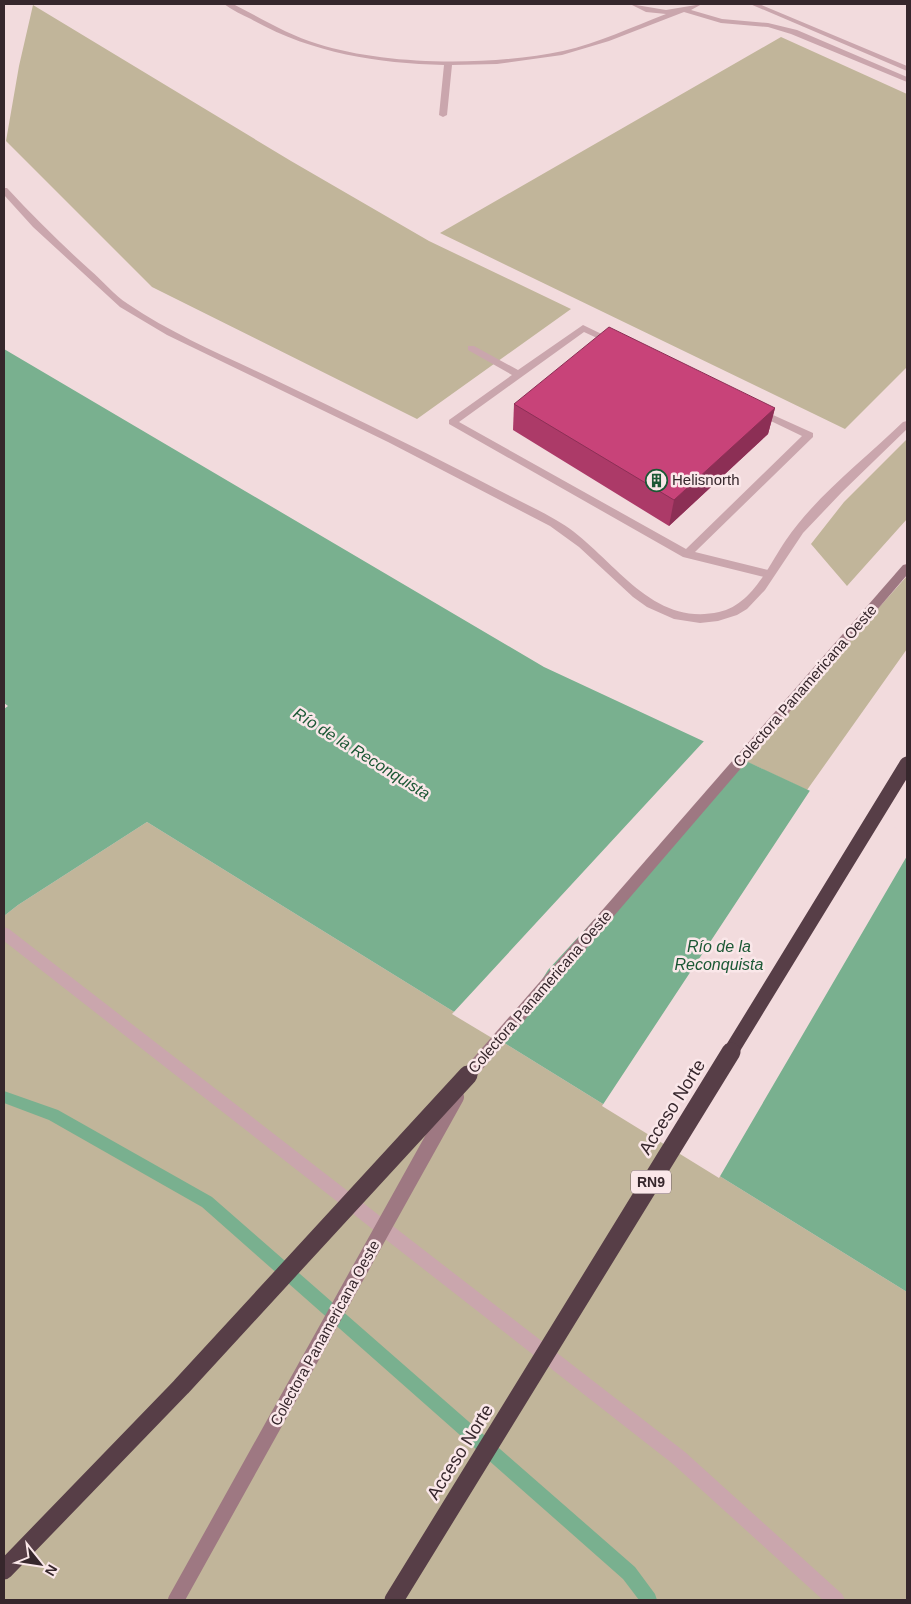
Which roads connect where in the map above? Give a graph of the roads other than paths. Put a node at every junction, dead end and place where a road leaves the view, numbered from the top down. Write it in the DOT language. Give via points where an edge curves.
graph roads {
  1 [pos="228,4"];
  2 [pos="699,4"];
  3 [pos="754,4"];
  4 [pos="635,5"];
  5 [pos="682,11"];
  6 [pos="782,14"];
  7 [pos="768,25"];
  8 [pos="631,30"];
  9 [pos="448,63"];
  10 [pos="907,69"];
  11 [pos="907,80"];
  12 [pos="443,115"];
  13 [pos="4,190"];
  14 [pos="471,348"];
  15 [pos="626,348"];
  16 [pos="518,374"];
  17 [pos="748,406"];
  18 [pos="907,424"];
  19 [pos="687,554"];
  20 [pos="907,568"];
  21 [pos="768,574"];
  22 [pos="907,764"];
  23 [pos="6,935"];
  24 [pos="468,1075"];
  25 [pos="4,1570"];
  26 [pos="176,1600"];
  27 [pos="394,1600"];
  28 [pos="836,1600"];
  1 -- 9 [label="street" via="289,36 317,45 374,57"];
  2 -- 5 [label="street"];
  3 -- 6 [label="street"];
  4 -- 5 [label="street" via="657,12"];
  4 -- 8 [label="street" via="638,18"];
  5 -- 7 [label="street" via="721,21"];
  5 -- 8 [label="street"];
  6 -- 7 [label="street"];
  6 -- 10 [label="street" via="805,27"];
  7 -- 11 [label="street" via="794,32"];
  8 -- 9 [label="street" via="562,53"];
  9 -- 12 [label="street"];
  13 -- 21 [label="street" via="36,225 123,305 170,333 392,440 554,523 666,613 700,618 733,612 746,603"];
  14 -- 16 [label="street"];
  15 -- 16 [label="street" via="583,328"];
  16 -- 19 [label="street" via="452,422"];
  17 -- 19 [label="street" via="809,435"];
  18 -- 21 [label="street" via="799,531"];
  19 -- 21 [label="street"];
  20 -- 24 [label="main road, Colectora Panamericana Oeste"];
  22 -- 27 [label="highway, Acceso Norte / RN9, bridge"];
  23 -- 28 [label="street" via="679,1458"];
  24 -- 25 [label="highway, bridge" via="208,1360"];
  24 -- 26 [label="main road, Colectora Panamericana Oeste, bridge"];
}
